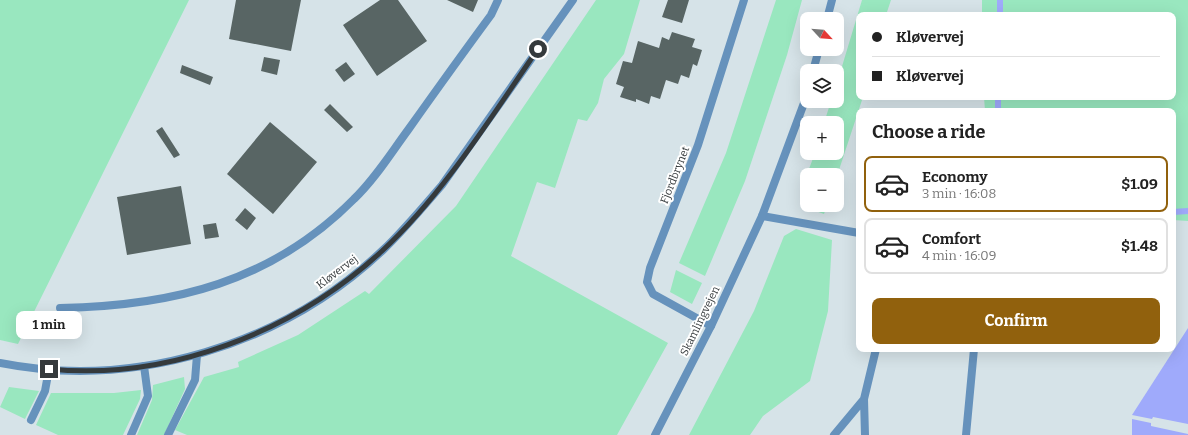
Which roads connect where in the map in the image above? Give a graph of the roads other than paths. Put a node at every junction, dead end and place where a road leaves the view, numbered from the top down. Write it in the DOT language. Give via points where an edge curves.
graph roads {
  1 [pos="498,0"];
  2 [pos="573,0"];
  3 [pos="744,0"];
  4 [pos="832,0"];
  5 [pos="829,12"];
  6 [pos="802,108"];
  7 [pos="762,216"];
  8 [pos="856,232"];
  9 [pos="60,308"];
  10 [pos="711,326"];
  11 [pos="875,352"];
  12 [pos="974,352"];
  13 [pos="197,355"];
  14 [pos="0,363"];
  15 [pos="144,366"];
  16 [pos="49,369"];
  17 [pos="864,399"];
  18 [pos="31,420"];
  19 [pos="131,435"];
  20 [pos="168,435"];
  21 [pos="654,435"];
  22 [pos="834,435"];
  23 [pos="865,435"];
  24 [pos="966,435"];
  1 -- 9 [label="street" via="491,15 378,171 355,198 304,242 281,257 225,283 193,292 140,303"];
  2 -- 13 [label="street, Kløvervej" via="442,185 383,250 341,285 296,314 248,338"];
  3 -- 10 [label="street, Fjordbrynet" via="698,145 650,268 647,282 653,294"];
  4 -- 5 [label="street"];
  6 -- 7 [label="street, Skamlingvejen"];
  7 -- 8 [label="street"];
  7 -- 10 [label="street, Skamlingvejen"];
  10 -- 21 [label="street, Skamlingvejen"];
  11 -- 17 [label="street"];
  12 -- 24 [label="street"];
  13 -- 15 [label="street, Kløvervej"];
  13 -- 20 [label="street" via="195,380"];
  14 -- 16 [label="street, Kløvervej"];
  15 -- 16 [label="street, Kløvervej" via="107,370"];
  15 -- 19 [label="street" via="148,396"];
  16 -- 18 [label="street" via="45,391"];
  17 -- 22 [label="street"];
  17 -- 23 [label="street"];
}
